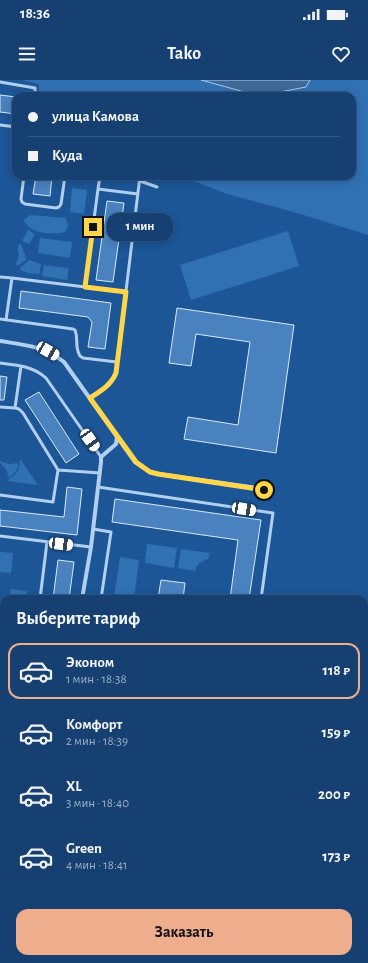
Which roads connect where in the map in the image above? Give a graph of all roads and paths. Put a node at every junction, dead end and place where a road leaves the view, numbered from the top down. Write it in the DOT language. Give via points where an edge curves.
graph roads {
  1 [pos="0,82"];
  2 [pos="35,92"];
  3 [pos="0,125"];
  4 [pos="12,126"];
  5 [pos="23,180"];
  6 [pos="64,180"];
  7 [pos="99,180"];
  8 [pos="140,181"];
  9 [pos="157,187"];
  10 [pos="98,189"];
  11 [pos="138,194"];
  12 [pos="0,277"];
  13 [pos="12,278"];
  14 [pos="85,287"];
  15 [pos="126,292"];
  16 [pos="0,319"];
  17 [pos="6,320"];
  18 [pos="0,341"];
  19 [pos="117,362"];
  20 [pos="0,363"];
  21 [pos="21,366"];
  22 [pos="90,398"];
  23 [pos="0,406"];
  24 [pos="13,408"];
  25 [pos="116,434"];
  26 [pos="101,457"];
  27 [pos="58,470"];
  28 [pos="100,474"];
  29 [pos="98,487"];
  30 [pos="264,490"];
  31 [pos="0,494"];
  32 [pos="93,529"];
  33 [pos="0,536"];
  34 [pos="47,542"];
  35 [pos="90,547"];
  36 [pos="40,595"];
  37 [pos="83,595"];
  38 [pos="102,595"];
  39 [pos="262,595"];
  1 -- 2 [label="lane" via="36,88"];
  3 -- 4 [label="lane"];
  5 -- 6 [label="lane" via="22,202 56,208 61,204"];
  7 -- 10 [label="lane"];
  8 -- 9 [label="lane"];
  8 -- 11 [label="lane"];
  10 -- 11 [label="lane"];
  10 -- 14 [label="lane"];
  11 -- 15 [label="lane"];
  12 -- 13 [label="lane"];
  13 -- 14 [label="lane"];
  13 -- 17 [label="lane"];
  14 -- 15 [label="lane"];
  15 -- 19 [label="lane"];
  16 -- 17 [label="lane"];
  17 -- 19 [label="lane" via="73,329 77,334 76,346 80,356"];
  18 -- 22 [label="street" via="27,345 56,356 64,362"];
  19 -- 22 [label="lane" via="113,380"];
  20 -- 21 [label="lane"];
  21 -- 24 [label="lane"];
  21 -- 26 [label="lane" via="31,367 46,378"];
  22 -- 25 [label="street"];
  23 -- 24 [label="lane"];
  24 -- 27 [label="lane" via="23,413"];
  25 -- 26 [label="street" via="116,444"];
  25 -- 30 [label="street" via="136,462 150,472"];
  26 -- 28 [label="street"];
  27 -- 28 [label="lane"];
  27 -- 31 [label="lane" via="53,502"];
  28 -- 29 [label="street"];
  29 -- 32 [label="street"];
  29 -- 39 [label="lane" via="273,513"];
  32 -- 35 [label="street"];
  32 -- 38 [label="lane" via="111,532"];
  33 -- 34 [label="lane"];
  34 -- 35 [label="lane"];
  34 -- 36 [label="lane"];
  35 -- 37 [label="street"];
}
